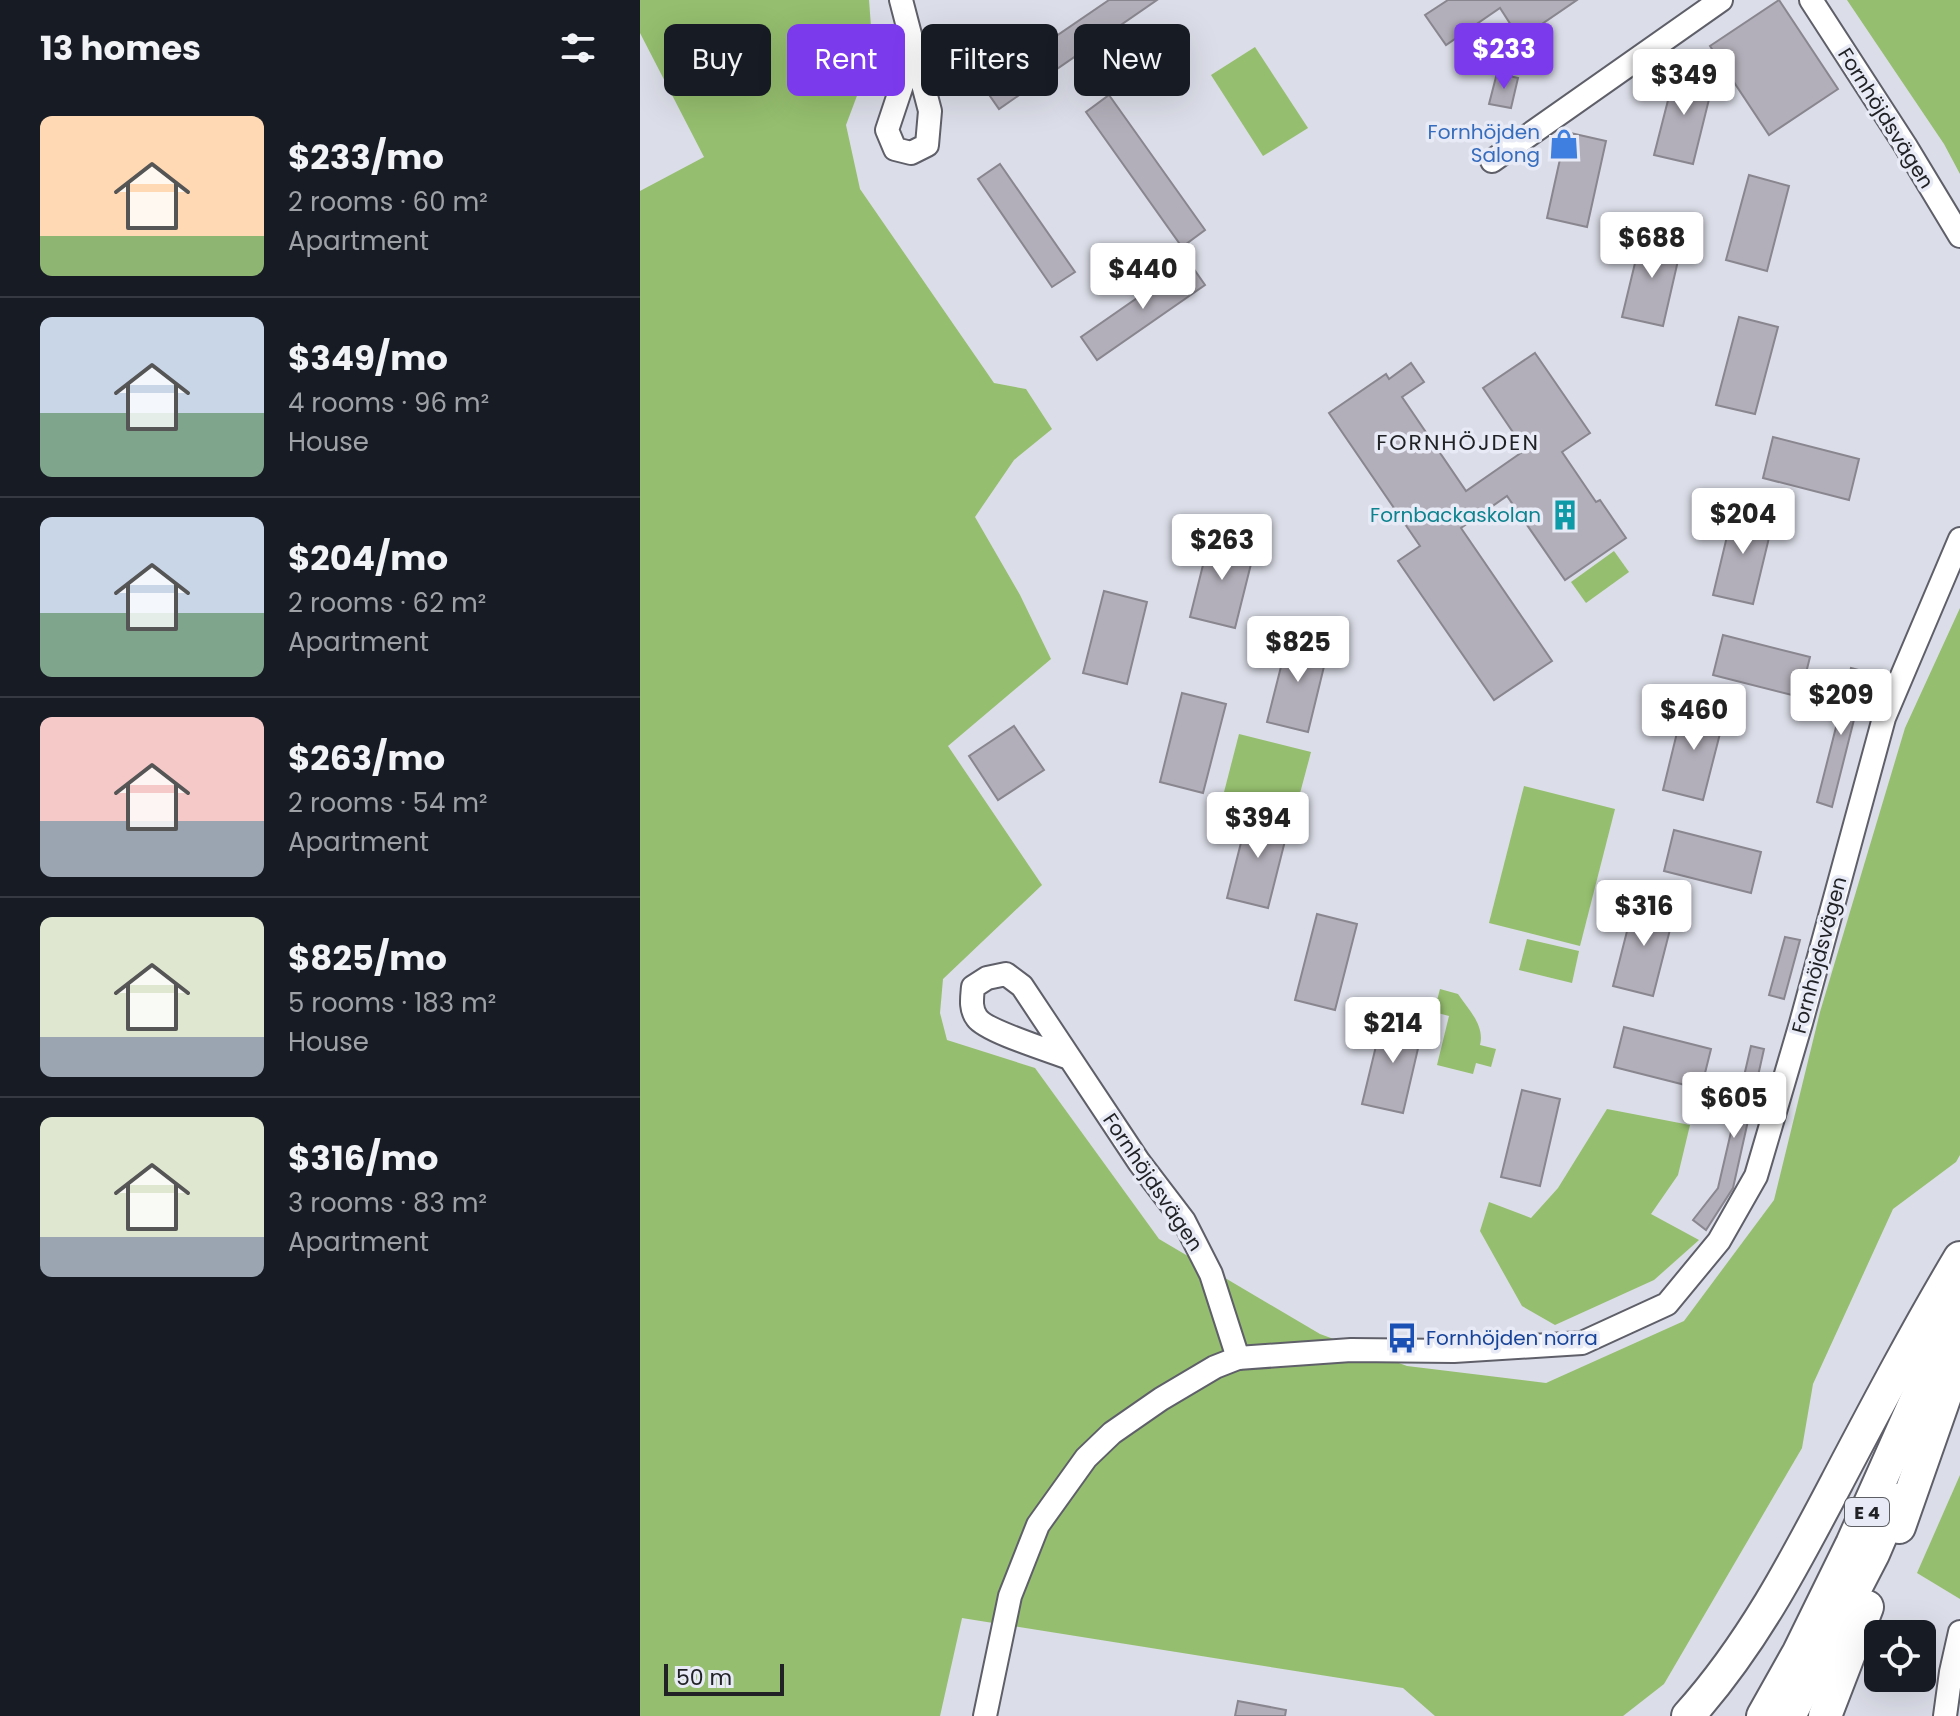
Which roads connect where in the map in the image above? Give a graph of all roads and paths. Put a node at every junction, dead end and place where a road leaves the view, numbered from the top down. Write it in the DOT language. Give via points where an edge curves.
graph roads {
  1 [pos="901,0"];
  2 [pos="1721,0"];
  3 [pos="1811,0"];
  4 [pos="913,52"];
  5 [pos="1492,161"];
  6 [pos="1960,236"];
  7 [pos="1960,539"];
  8 [pos="1069,1058"];
  9 [pos="1960,1258"];
  10 [pos="1960,1302"];
  11 [pos="1960,1355"];
  12 [pos="1238,1358"];
  13 [pos="1960,1632"];
  14 [pos="985,1716"];
  15 [pos="1688,1716"];
  16 [pos="1763,1716"];
  17 [pos="1789,1716"];
  18 [pos="1825,1716"];
  19 [pos="1945,1716"];
  1 -- 4 [label="street"];
  2 -- 5 [label="street"];
  3 -- 6 [label="street, Fornhöjdsvägen"];
  7 -- 12 [label="street, Fornhöjdsvägen" via="1884,718 1756,1176 1719,1241 1667,1304 1582,1343"];
  8 -- 12 [label="street, Fornhöjdsvägen" via="1184,1221 1211,1274"];
  9 -- 15 [label="highway" via="1788,1575 1735,1659"];
  10 -- 16 [label="highway, E 4" via="1852,1544"];
  11 -- 17 [label="highway, E 4" via="1873,1554"];
  11 -- 18 [label="highway"];
  12 -- 14 [label="street, Fornhöjdsvägen" via="1161,1399 1112,1433 1066,1485 1038,1525 1010,1596"];
  13 -- 19 [label="street"];
}
